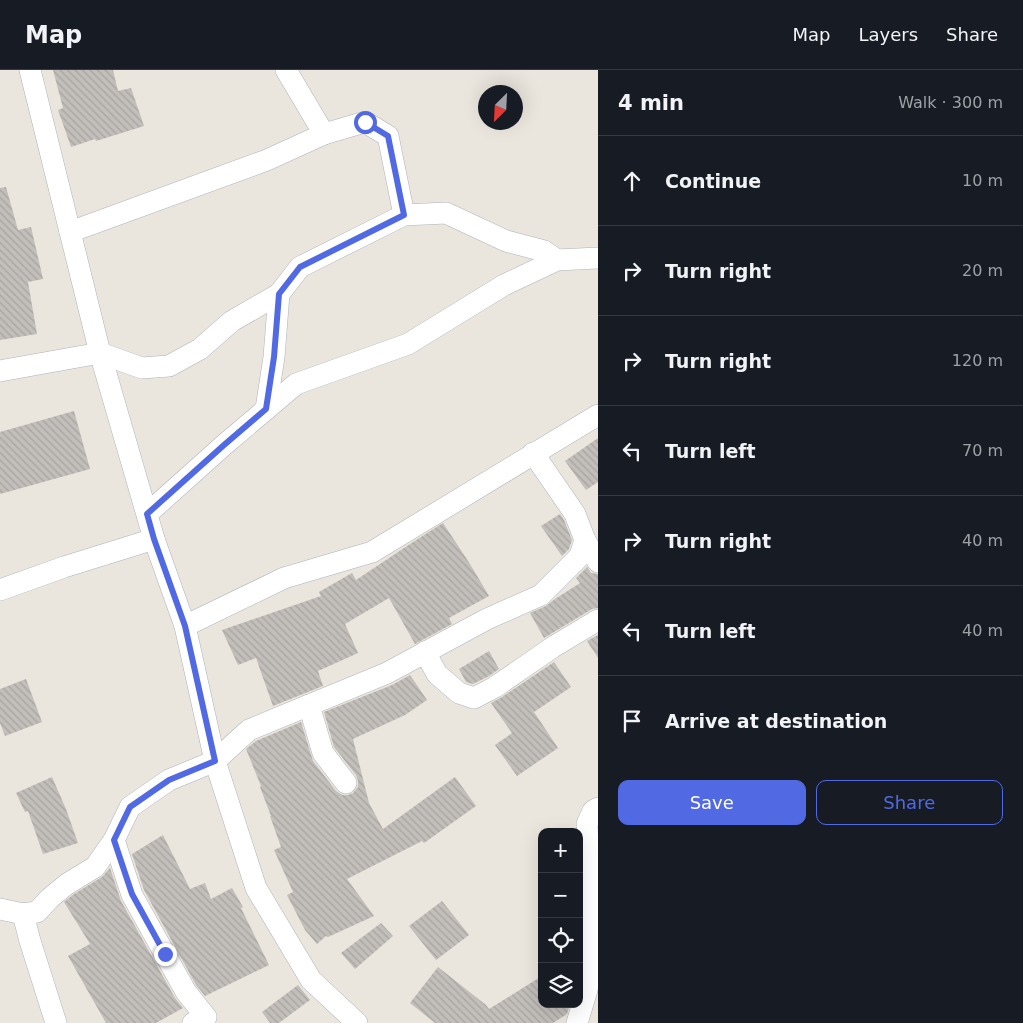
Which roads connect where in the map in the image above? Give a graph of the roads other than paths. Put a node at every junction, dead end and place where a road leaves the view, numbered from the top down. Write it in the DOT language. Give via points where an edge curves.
graph roads {
  1 [pos="30,70"];
  2 [pos="286,70"];
  3 [pos="324,134"];
  4 [pos="404,215"];
  5 [pos="70,232"];
  6 [pos="598,258"];
  7 [pos="557,260"];
  8 [pos="279,294"];
  9 [pos="100,353"];
  10 [pos="0,371"];
  11 [pos="266,409"];
  12 [pos="598,415"];
  13 [pos="533,453"];
  14 [pos="147,514"];
  15 [pos="154,539"];
  16 [pos="585,540"];
  17 [pos="598,562"];
  18 [pos="0,590"];
  19 [pos="598,620"];
  20 [pos="185,626"];
  21 [pos="425,652"];
  22 [pos="309,705"];
  23 [pos="215,761"];
  24 [pos="346,783"];
  25 [pos="598,808"];
  26 [pos="114,840"];
  27 [pos="0,909"];
  28 [pos="23,914"];
  29 [pos="56,1023"];
  30 [pos="193,1023"];
  31 [pos="357,1023"];
  32 [pos="577,1023"];
  1 -- 5 [label="street"];
  2 -- 3 [label="street"];
  3 -- 4 [label="street" via="365,122 388,136"];
  3 -- 5 [label="street" via="267,160"];
  4 -- 7 [label="street" via="446,213 506,241 544,251"];
  4 -- 8 [label="street" via="300,267"];
  5 -- 9 [label="street"];
  6 -- 7 [label="street"];
  7 -- 11 [label="street" via="504,285 408,344 296,384"];
  8 -- 9 [label="street" via="232,321 200,349 169,366 142,368"];
  8 -- 11 [label="street"];
  9 -- 10 [label="street"];
  9 -- 14 [label="street"];
  11 -- 14 [label="street"];
  12 -- 13 [label="street"];
  13 -- 16 [label="street" via="574,514"];
  13 -- 20 [label="street" via="372,552 284,578"];
  14 -- 15 [label="street"];
  15 -- 18 [label="street"];
  15 -- 20 [label="street"];
  16 -- 17 [label="street"];
  16 -- 21 [label="street" via="580,556 541,595"];
  19 -- 21 [label="street" via="474,698 459,693 437,674"];
  20 -- 23 [label="street"];
  21 -- 22 [label="street" via="387,673"];
  22 -- 23 [label="street" via="249,730"];
  22 -- 24 [label="street" via="323,753"];
  23 -- 26 [label="street" via="169,780 130,807"];
  23 -- 31 [label="street" via="256,888 310,980"];
  25 -- 32 [label="street" via="587,824 593,958"];
  26 -- 28 [label="street" via="95,867 66,884 38,912"];
  26 -- 30 [label="street" via="136,902 186,992 206,1017"];
  27 -- 28 [label="street"];
  28 -- 29 [label="street"];
}
